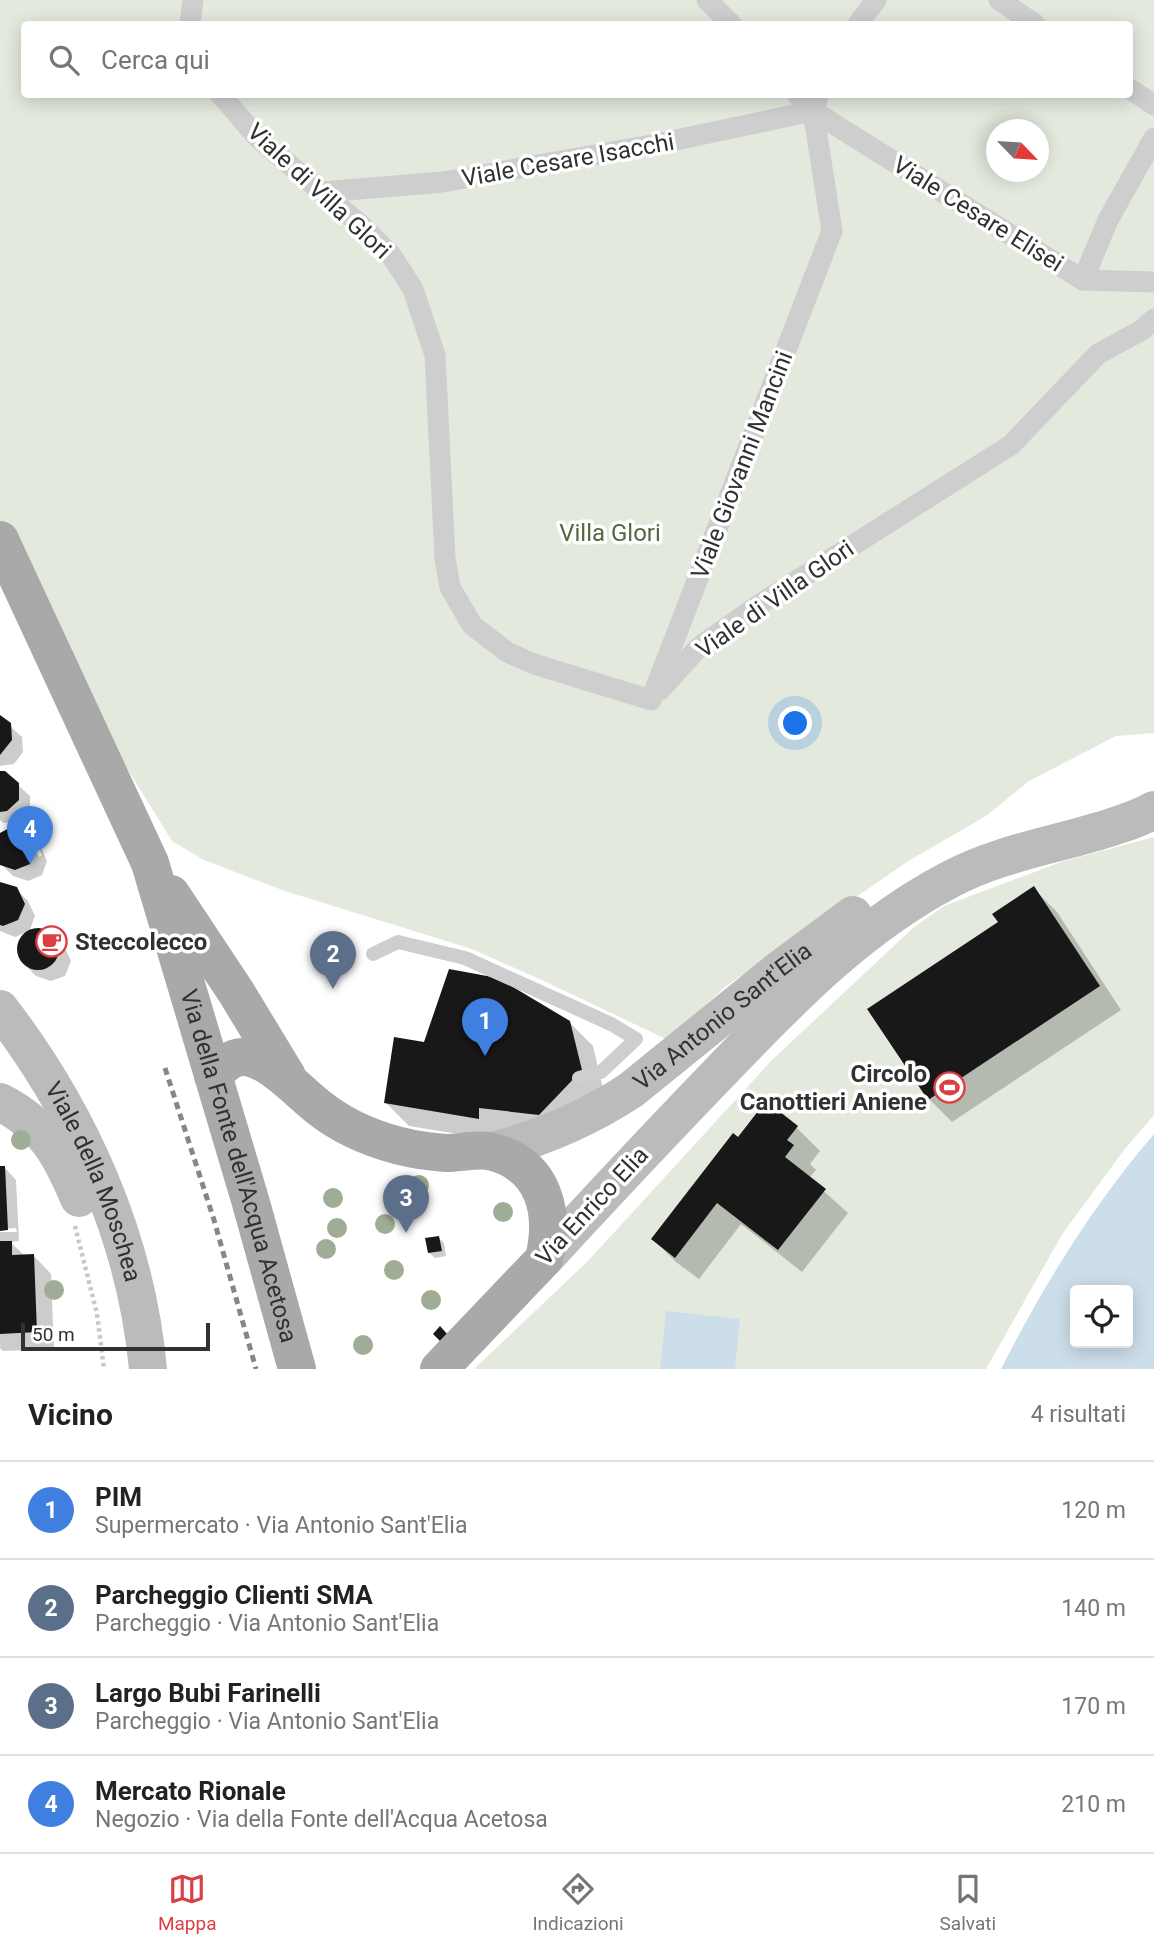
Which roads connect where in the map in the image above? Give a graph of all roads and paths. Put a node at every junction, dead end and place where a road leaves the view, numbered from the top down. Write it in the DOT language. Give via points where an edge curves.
graph roads {
  1 [pos="194,0"];
  2 [pos="707,0"];
  3 [pos="876,0"];
  4 [pos="999,0"];
  5 [pos="190,21"];
  6 [pos="728,21"];
  7 [pos="860,21"];
  8 [pos="1030,21"];
  9 [pos="1133,92"];
  10 [pos="223,98"];
  11 [pos="816,103"];
  12 [pos="1154,105"];
  13 [pos="1154,138"];
  14 [pos="322,192"];
  15 [pos="1083,280"];
  16 [pos="1154,282"];
  17 [pos="1154,319"];
  18 [pos="0,540"];
  19 [pos="651,700"];
  20 [pos="1154,799"];
  21 [pos="1154,810"];
  22 [pos="150,863"];
  23 [pos="373,954"];
  24 [pos="0,1009"];
  25 [pos="213,1076"];
  26 [pos="579,1078"];
  27 [pos="290,1081"];
  28 [pos="0,1102"];
  29 [pos="492,1151"];
  30 [pos="71,1216"];
  31 [pos="544,1259"];
  32 [pos="104,1369"];
  33 [pos="122,1369"];
  34 [pos="148,1369"];
  35 [pos="297,1369"];
  36 [pos="440,1369"];
  1 -- 5 [label="street"];
  2 -- 6 [label="street"];
  3 -- 7 [label="street"];
  4 -- 8 [label="street"];
  9 -- 12 [label="street"];
  10 -- 14 [label="street, Viale di Villa Glori" via="257,137"];
  11 -- 14 [label="street, Viale Cesare Isacchi" via="657,144 443,182"];
  11 -- 15 [label="street, Viale Cesare Elisei"];
  11 -- 19 [label="street, Viale Giovanni Mancini" via="832,231"];
  13 -- 15 [label="street" via="1108,220"];
  14 -- 19 [label="street, Viale di Villa Glori" via="391,255 413,289 435,355 450,587 472,625 507,652 534,664"];
  15 -- 16 [label="street, Viale Cesare Elisei"];
  17 -- 19 [label="street, Viale di Villa Glori" via="1098,354 1011,445 699,647"];
  18 -- 22 [label="main road, Via della Fonte dell'Acqua Acetosa"];
  20 -- 29 [label="main road, Via Antonio Sant'Elia" via="1114,802 1041,821 983,839 935,861 813,944 605,1107 556,1132"];
  21 -- 31 [label="main road, Via Enrico Elia" via="1113,827 1013,855 947,881 905,907 798,993"];
  22 -- 25 [label="main road, Via della Fonte dell'Acqua Acetosa"];
  22 -- 27 [label="main road, Via Antonio Sant'Elia"];
  23 -- 26 [label="lane" via="398,942 465,958 636,1039 601,1072"];
  24 -- 34 [label="main road, Viale della Moschea" via="60,1098 96,1173 136,1289"];
  25 -- 27 [label="main road, Via Antonio Sant'Elia" via="230,1060 243,1057"];
  25 -- 35 [label="main road, Via della Fonte dell'Acqua Acetosa"];
  27 -- 29 [label="main road, Via Antonio Sant'Elia" via="336,1120 387,1143 437,1152"];
  28 -- 33 [label="main road, Viale della Moschea" via="41,1131 70,1176 106,1281"];
  29 -- 31 [label="main road" via="529,1172 540,1187 549,1224"];
  30 -- 32 [label="path" via="97,1314"];
  31 -- 36 [label="main road, Via Enrico Elia"];
}
